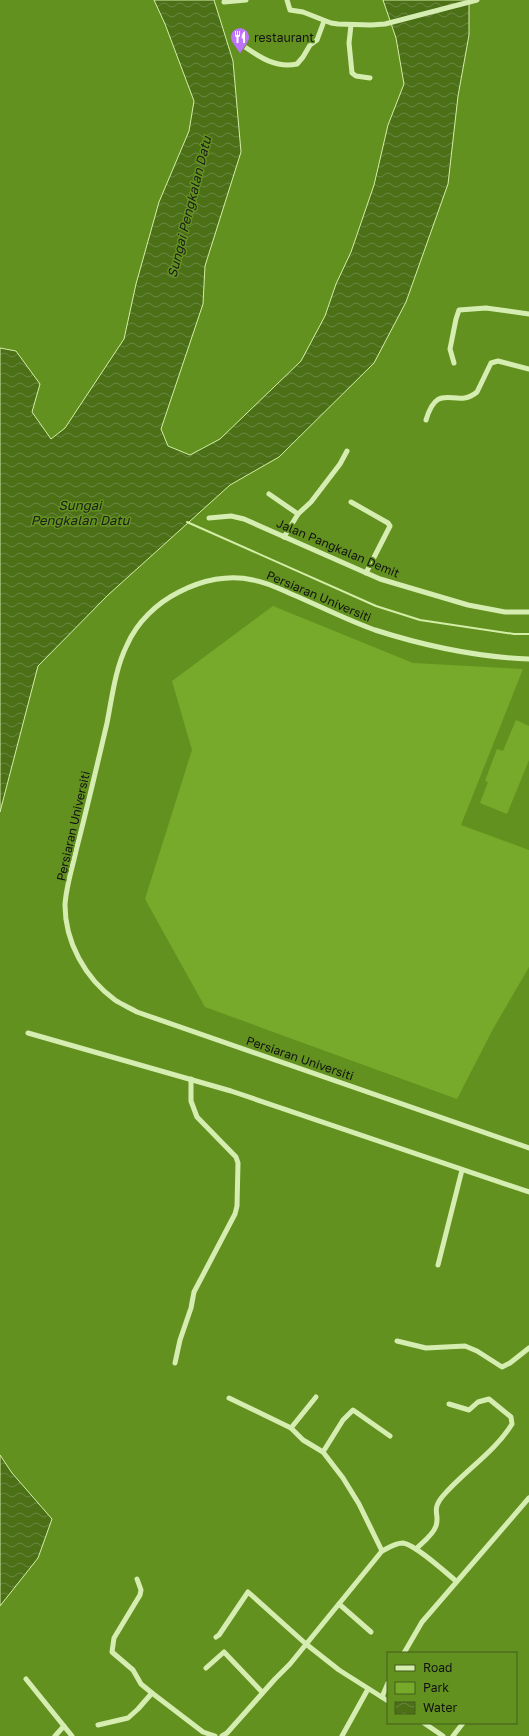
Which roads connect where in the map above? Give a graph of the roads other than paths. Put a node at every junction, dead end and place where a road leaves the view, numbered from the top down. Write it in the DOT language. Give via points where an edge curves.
graph roads {
  1 [pos="246,0"];
  2 [pos="287,0"];
  3 [pos="477,0"];
  4 [pos="224,2"];
  5 [pos="324,21"];
  6 [pos="350,25"];
  7 [pos="239,43"];
  8 [pos="370,78"];
  9 [pos="529,314"];
  10 [pos="454,363"];
  11 [pos="529,368"];
  12 [pos="426,420"];
  13 [pos="347,451"];
  14 [pos="269,494"];
  15 [pos="351,502"];
  16 [pos="298,514"];
  17 [pos="209,518"];
  18 [pos="284,537"];
  19 [pos="366,573"];
  20 [pos="529,612"];
  21 [pos="529,658"];
  22 [pos="28,1033"];
  23 [pos="191,1079"];
  24 [pos="529,1148"];
  25 [pos="462,1170"];
  26 [pos="529,1192"];
  27 [pos="438,1265"];
  28 [pos="397,1341"];
  29 [pos="529,1348"];
  30 [pos="174,1363"];
  31 [pos="316,1397"];
  32 [pos="229,1398"];
  33 [pos="449,1404"];
  34 [pos="290,1428"];
  35 [pos="390,1436"];
  36 [pos="323,1452"];
  37 [pos="529,1498"];
  38 [pos="416,1549"];
  39 [pos="382,1551"];
  40 [pos="137,1579"];
  41 [pos="456,1581"];
  42 [pos="339,1604"];
  43 [pos="371,1632"];
  44 [pos="216,1637"];
  45 [pos="306,1644"];
  46 [pos="405,1652"];
  47 [pos="206,1668"];
  48 [pos="26,1679"];
  49 [pos="387,1685"];
  50 [pos="368,1689"];
  51 [pos="262,1692"];
  52 [pos="152,1693"];
  53 [pos="382,1697"];
  54 [pos="387,1700"];
  55 [pos="425,1724"];
  56 [pos="462,1724"];
  57 [pos="98,1725"];
  58 [pos="64,1726"];
  59 [pos="202,1734"];
  60 [pos="56,1736"];
  61 [pos="72,1736"];
  62 [pos="215,1736"];
  63 [pos="222,1736"];
  64 [pos="342,1736"];
  65 [pos="443,1736"];
  66 [pos="453,1736"];
  1 -- 4 [label="street"];
  2 -- 5 [label="street" via="290,10 303,12"];
  3 -- 6 [label="street" via="385,24"];
  5 -- 6 [label="street"];
  5 -- 7 [label="street" via="317,40 310,45 297,64 282,66 269,62"];
  6 -- 8 [label="street" via="352,73"];
  9 -- 10 [label="street" via="486,308 459,310 450,349"];
  11 -- 12 [label="street" via="498,361 490,363 477,392 467,397 435,400"];
  13 -- 16 [label="street" via="311,502"];
  14 -- 16 [label="street"];
  15 -- 19 [label="street" via="390,526"];
  16 -- 18 [label="street"];
  17 -- 18 [label="street, Jalan Pangkalan Demit" via="231,516 244,519"];
  18 -- 19 [label="street, Jalan Pangkalan Demit"];
  19 -- 20 [label="street, Jalan Pangkalan Demit" via="468,605 506,612"];
  21 -- 24 [label="street, Persiaran Universiti" via="467,654 409,641 372,629 253,579 207,580 170,596 152,611 126,645 65,904 67,927 84,969 101,988 137,1012"];
  22 -- 23 [label="street"];
  23 -- 25 [label="street"];
  23 -- 30 [label="street" via="191,1100 197,1117 236,1157 237,1206 194,1292"];
  25 -- 26 [label="street"];
  25 -- 27 [label="street"];
  28 -- 29 [label="street" via="426,1348 465,1346 502,1366 510,1364"];
  31 -- 34 [label="street"];
  32 -- 34 [label="street"];
  33 -- 38 [label="street" via="469,1410 478,1402 489,1399 510,1417 512,1424 488,1453 443,1496 436,1508 435,1528"];
  34 -- 36 [label="street" via="303,1440"];
  35 -- 36 [label="street" via="353,1410 343,1420"];
  36 -- 39 [label="street" via="359,1504"];
  37 -- 41 [label="street"];
  38 -- 39 [label="street" via="401,1543"];
  38 -- 41 [label="street"];
  39 -- 42 [label="street"];
  40 -- 52 [label="street" via="140,1595 114,1638 112,1652 133,1670 141,1684"];
  41 -- 46 [label="street" via="422,1622"];
  42 -- 43 [label="street"];
  42 -- 45 [label="street"];
  44 -- 45 [label="street" via="248,1592"];
  45 -- 50 [label="street"];
  45 -- 51 [label="street"];
  47 -- 51 [label="street" via="224,1652"];
  48 -- 58 [label="street"];
  49 -- 53 [label="street"];
  50 -- 53 [label="street"];
  50 -- 64 [label="street"];
  51 -- 63 [label="street"];
  52 -- 57 [label="street" via="128,1718"];
  52 -- 59 [label="street"];
  53 -- 54 [label="street"];
  55 -- 65 [label="street"];
  56 -- 66 [label="street"];
  58 -- 60 [label="street"];
  58 -- 61 [label="street"];
  59 -- 62 [label="street"];
}
